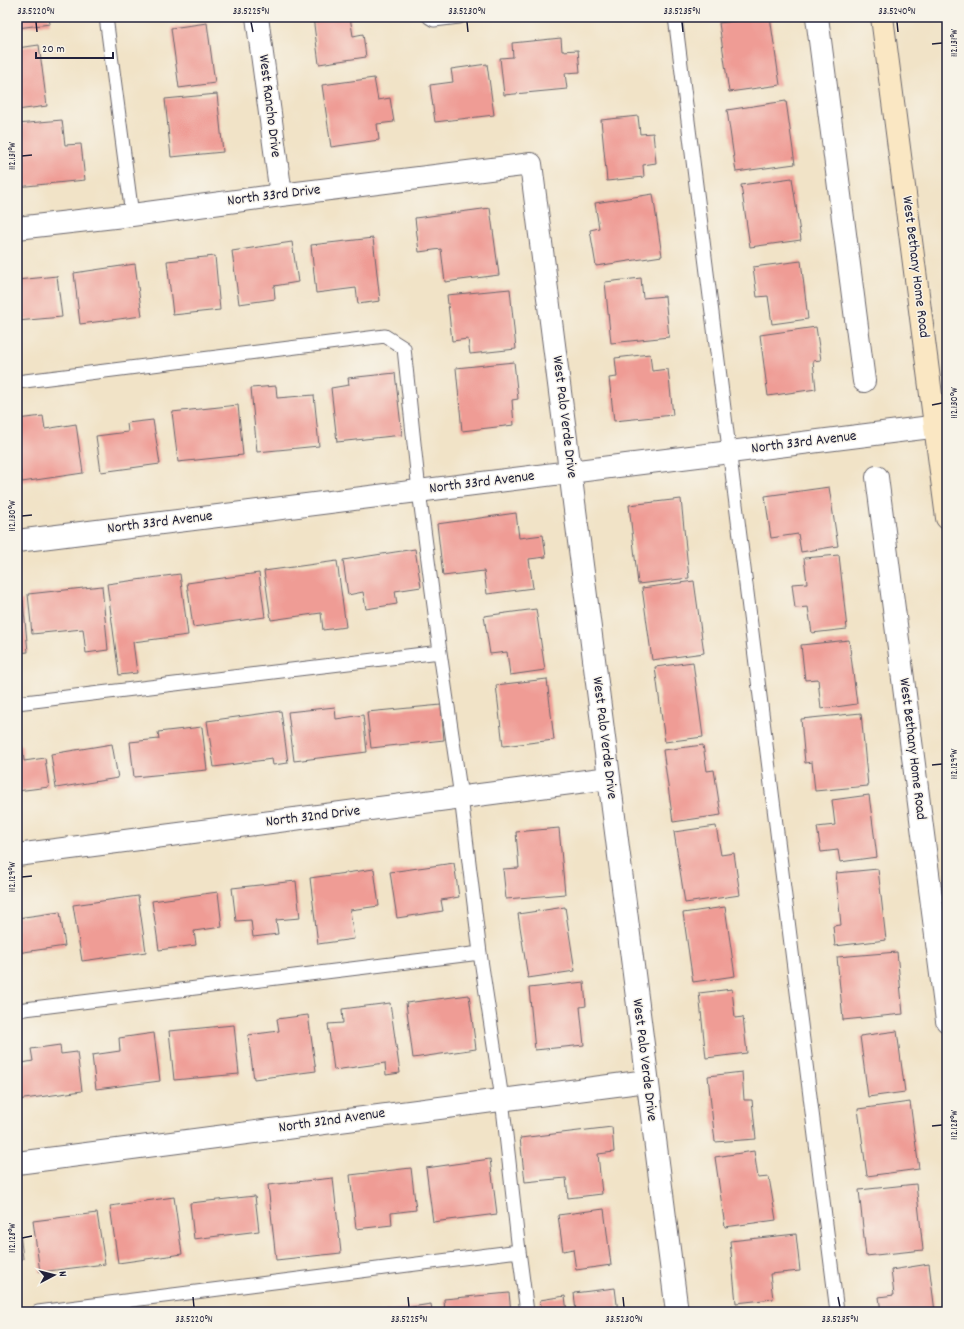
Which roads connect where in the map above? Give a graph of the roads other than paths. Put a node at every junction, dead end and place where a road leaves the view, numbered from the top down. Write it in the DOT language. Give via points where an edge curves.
graph roads {
  1 [pos="106,17"];
  2 [pos="257,17"];
  3 [pos="429,17"];
  4 [pos="459,17"];
  5 [pos="675,17"];
  6 [pos="817,17"];
  7 [pos="882,17"];
  8 [pos="531,164"];
  9 [pos="281,195"];
  10 [pos="132,215"];
  11 [pos="17,228"];
  12 [pos="864,381"];
  13 [pos="17,382"];
  14 [pos="941,426"];
  15 [pos="730,452"];
  16 [pos="571,472"];
  17 [pos="877,477"];
  18 [pos="419,491"];
  19 [pos="947,518"];
  20 [pos="17,541"];
  21 [pos="440,652"];
  22 [pos="17,703"];
  23 [pos="609,778"];
  24 [pos="462,797"];
  25 [pos="17,855"];
  26 [pos="480,954"];
  27 [pos="17,1010"];
  28 [pos="947,1021"];
  29 [pos="646,1080"];
  30 [pos="502,1099"];
  31 [pos="17,1163"];
  32 [pos="519,1250"];
  33 [pos="38,1312"];
  34 [pos="527,1312"];
  35 [pos="677,1312"];
  36 [pos="837,1312"];
  1 -- 10 [label="lane"];
  2 -- 9 [label="street, West Rancho Drive"];
  3 -- 4 [label="lane" via="434,20"];
  5 -- 15 [label="lane"];
  6 -- 12 [label="street"];
  7 -- 14 [label="main road, West Bethany Home Road"];
  8 -- 9 [label="street, North 33rd Drive"];
  8 -- 16 [label="street, West Palo Verde Drive"];
  9 -- 10 [label="street, North 33rd Drive"];
  10 -- 11 [label="street, North 33rd Drive"];
  13 -- 18 [label="lane" via="385,336 404,348"];
  14 -- 15 [label="street, North 33rd Avenue"];
  14 -- 19 [label="main road, West Bethany Home Road"];
  15 -- 16 [label="street, North 33rd Avenue"];
  15 -- 36 [label="lane"];
  16 -- 18 [label="street, North 33rd Avenue"];
  16 -- 23 [label="street, West Palo Verde Drive"];
  17 -- 28 [label="street, West Bethany Home Road"];
  18 -- 20 [label="street, North 33rd Avenue"];
  18 -- 21 [label="lane"];
  21 -- 22 [label="lane"];
  21 -- 24 [label="lane"];
  23 -- 24 [label="street, North 32nd Drive"];
  23 -- 29 [label="street, West Palo Verde Drive"];
  24 -- 25 [label="street, North 32nd Drive"];
  24 -- 26 [label="lane"];
  26 -- 27 [label="lane"];
  26 -- 30 [label="lane"];
  29 -- 30 [label="street, North 32nd Avenue"];
  29 -- 35 [label="street, West Palo Verde Drive"];
  30 -- 31 [label="street, North 32nd Avenue"];
  30 -- 32 [label="lane"];
  32 -- 33 [label="lane"];
  32 -- 34 [label="lane"];
}
